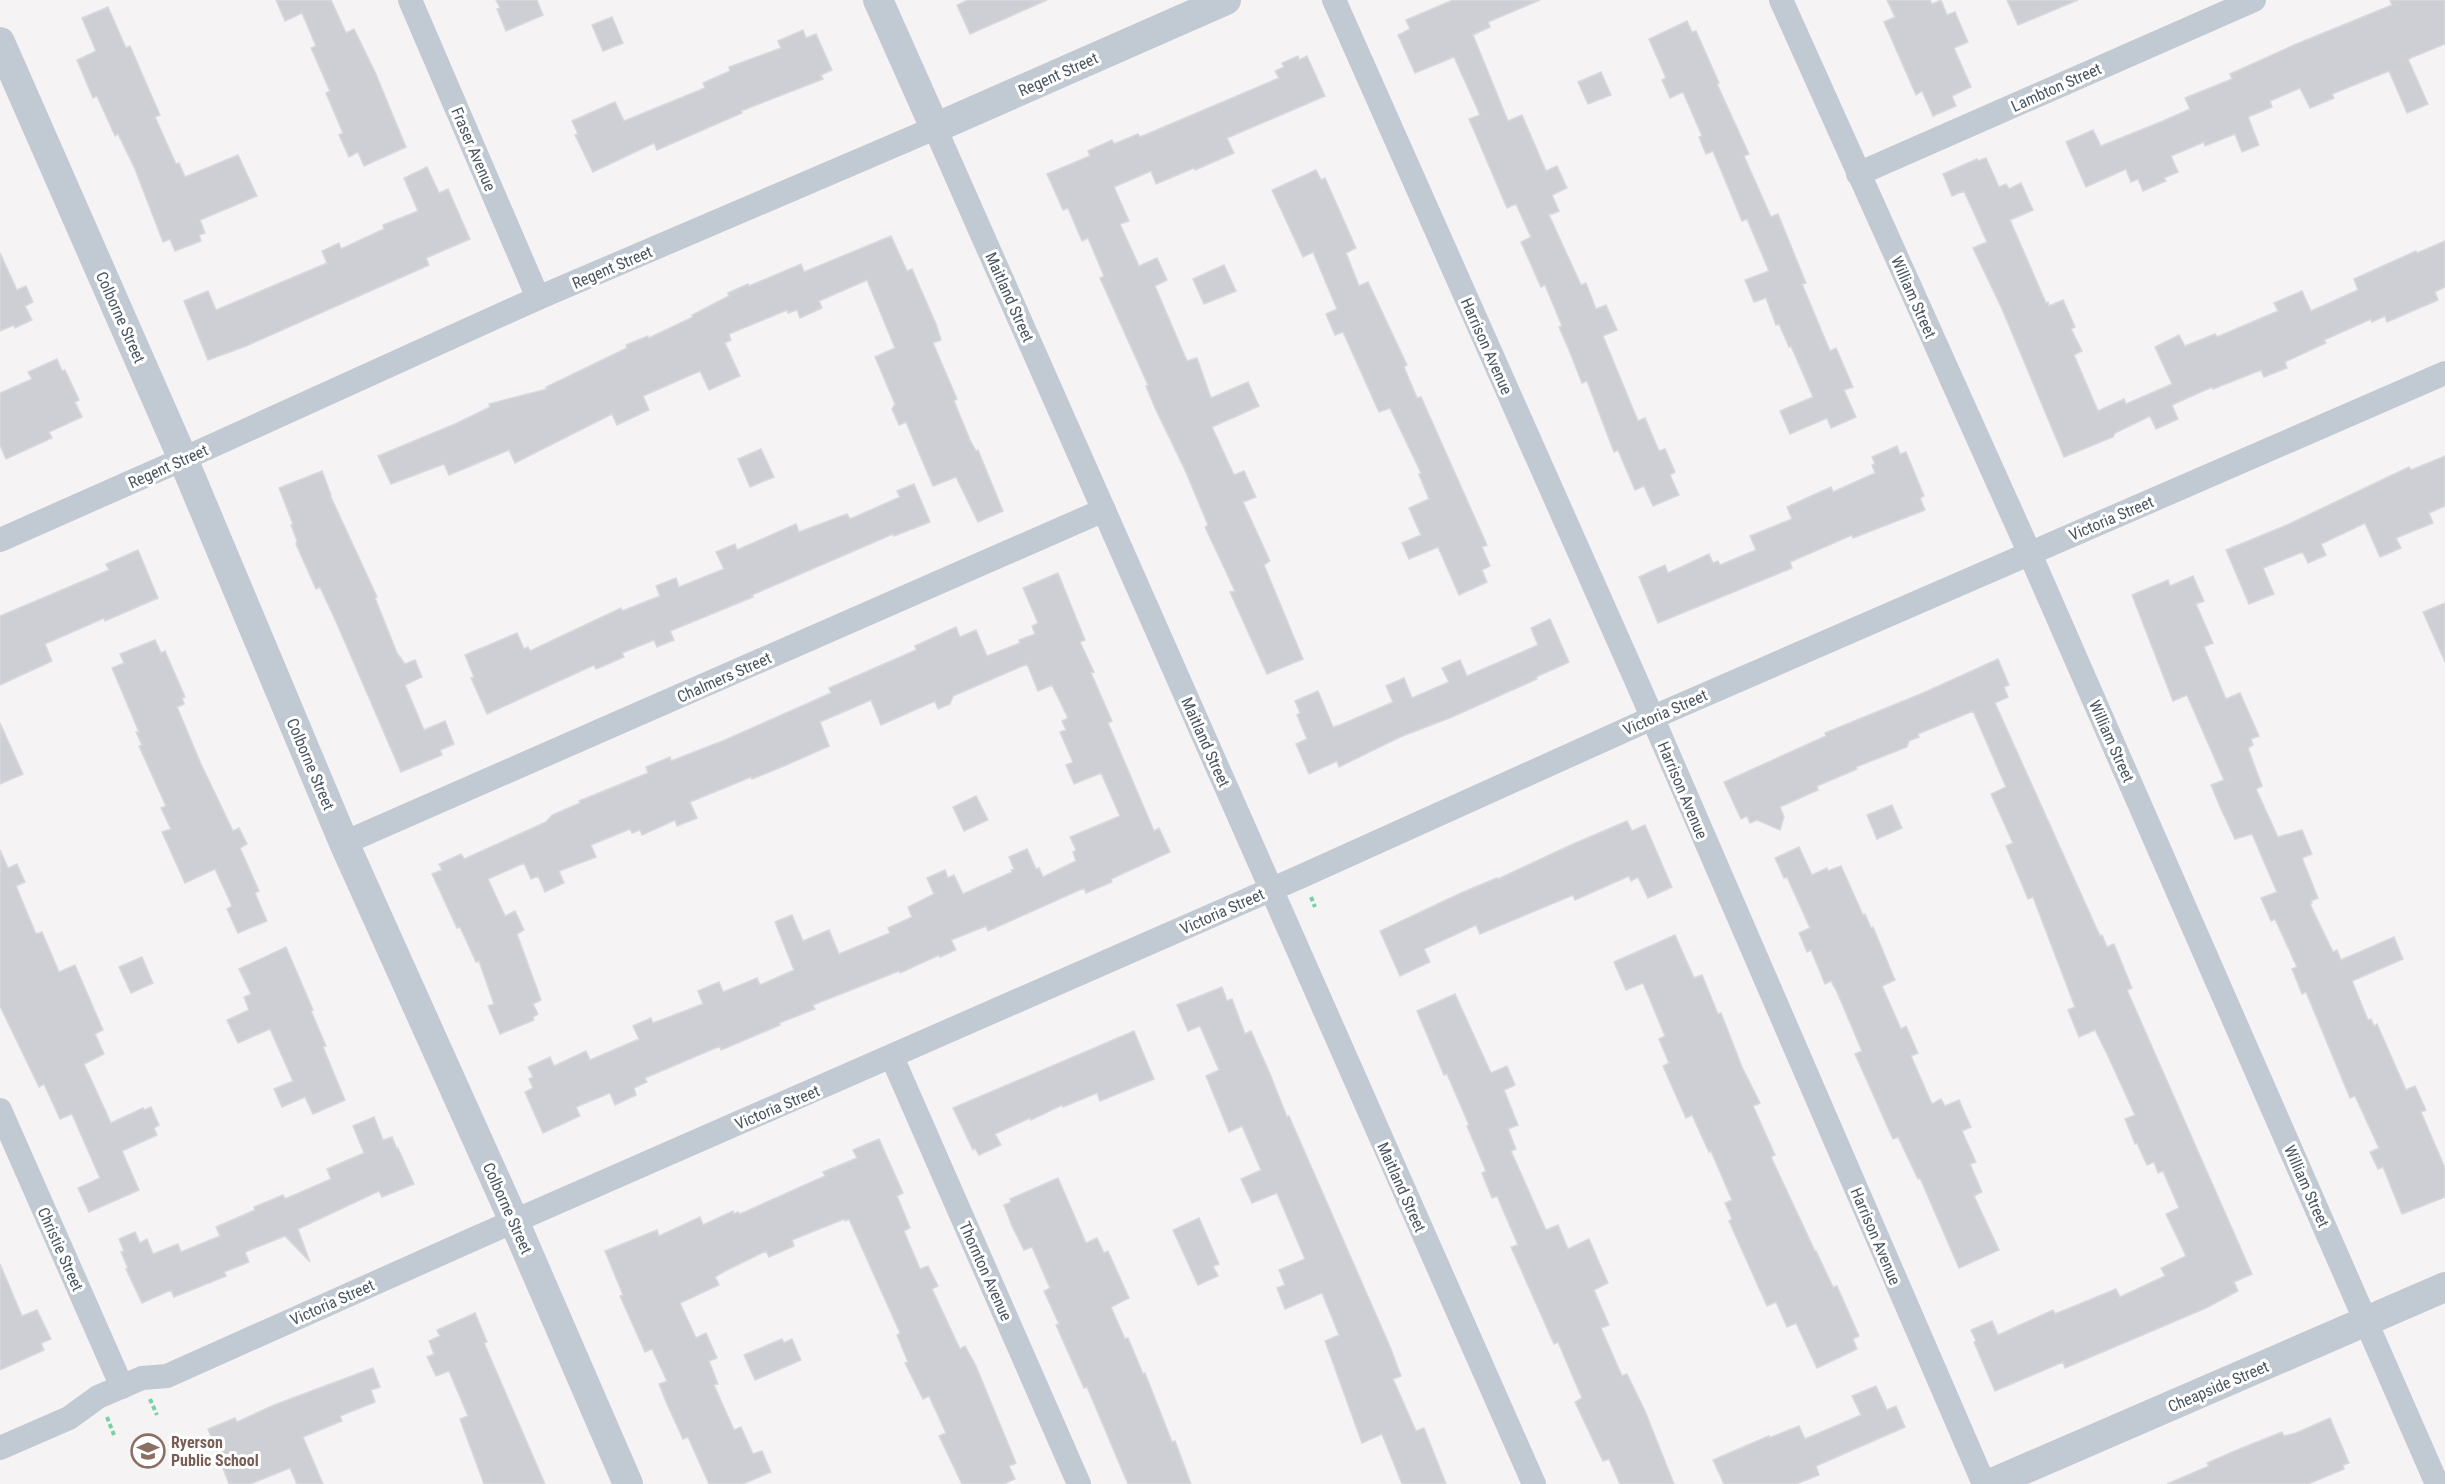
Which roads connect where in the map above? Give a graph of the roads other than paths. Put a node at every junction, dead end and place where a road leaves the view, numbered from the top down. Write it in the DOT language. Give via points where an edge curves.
graph roads {
  1 [pos="410,0"];
  2 [pos="878,0"];
  3 [pos="1226,0"];
  4 [pos="1334,0"];
  5 [pos="1781,0"];
  6 [pos="2254,0"];
  7 [pos="0,42"];
  8 [pos="935,128"];
  9 [pos="1858,174"];
  10 [pos="538,298"];
  11 [pos="2445,373"];
  12 [pos="183,459"];
  13 [pos="1104,510"];
  14 [pos="0,540"];
  15 [pos="2030,554"];
  16 [pos="1652,718"];
  17 [pos="344,843"];
  18 [pos="1271,889"];
  19 [pos="892,1057"];
  20 [pos="0,1110"];
  21 [pos="514,1221"];
  22 [pos="2445,1287"];
  23 [pos="2366,1321"];
  24 [pos="122,1387"];
  25 [pos="0,1448"];
  26 [pos="628,1484"];
  27 [pos="1079,1484"];
  28 [pos="1534,1484"];
  29 [pos="1984,1484"];
  30 [pos="1990,1484"];
  31 [pos="2437,1484"];
  1 -- 10 [label="street, Fraser Avenue"];
  2 -- 8 [label="street, Maitland Street"];
  3 -- 8 [label="street, Regent Street"];
  4 -- 16 [label="street, Harrison Avenue"];
  5 -- 9 [label="street, William Street"];
  6 -- 9 [label="street, Lambton Street"];
  7 -- 12 [label="street, Colborne Street"];
  8 -- 10 [label="street, Regent Street"];
  8 -- 13 [label="street, Maitland Street"];
  9 -- 15 [label="street, William Street"];
  10 -- 12 [label="street, Regent Street"];
  11 -- 15 [label="street, Victoria Street"];
  12 -- 14 [label="street, Regent Street"];
  12 -- 17 [label="street, Colborne Street"];
  13 -- 17 [label="street, Chalmers Street"];
  13 -- 18 [label="street, Maitland Street"];
  15 -- 16 [label="street, Victoria Street"];
  15 -- 23 [label="street, William Street"];
  16 -- 18 [label="street, Victoria Street"];
  16 -- 29 [label="street, Harrison Avenue"];
  17 -- 21 [label="street, Colborne Street"];
  18 -- 19 [label="street, Victoria Street"];
  18 -- 28 [label="street, Maitland Street"];
  19 -- 21 [label="street, Victoria Street"];
  19 -- 27 [label="street, Thornton Avenue"];
  20 -- 24 [label="street, Christie Street"];
  21 -- 24 [label="street, Victoria Street" via="167,1376 141,1378"];
  21 -- 26 [label="street, Colborne Street"];
  22 -- 23 [label="street, Cheapside Street"];
  23 -- 30 [label="street, Cheapside Street"];
  23 -- 31 [label="street, William Street"];
  24 -- 25 [label="street, Victoria Street" via="98,1397 69,1418"];
}
